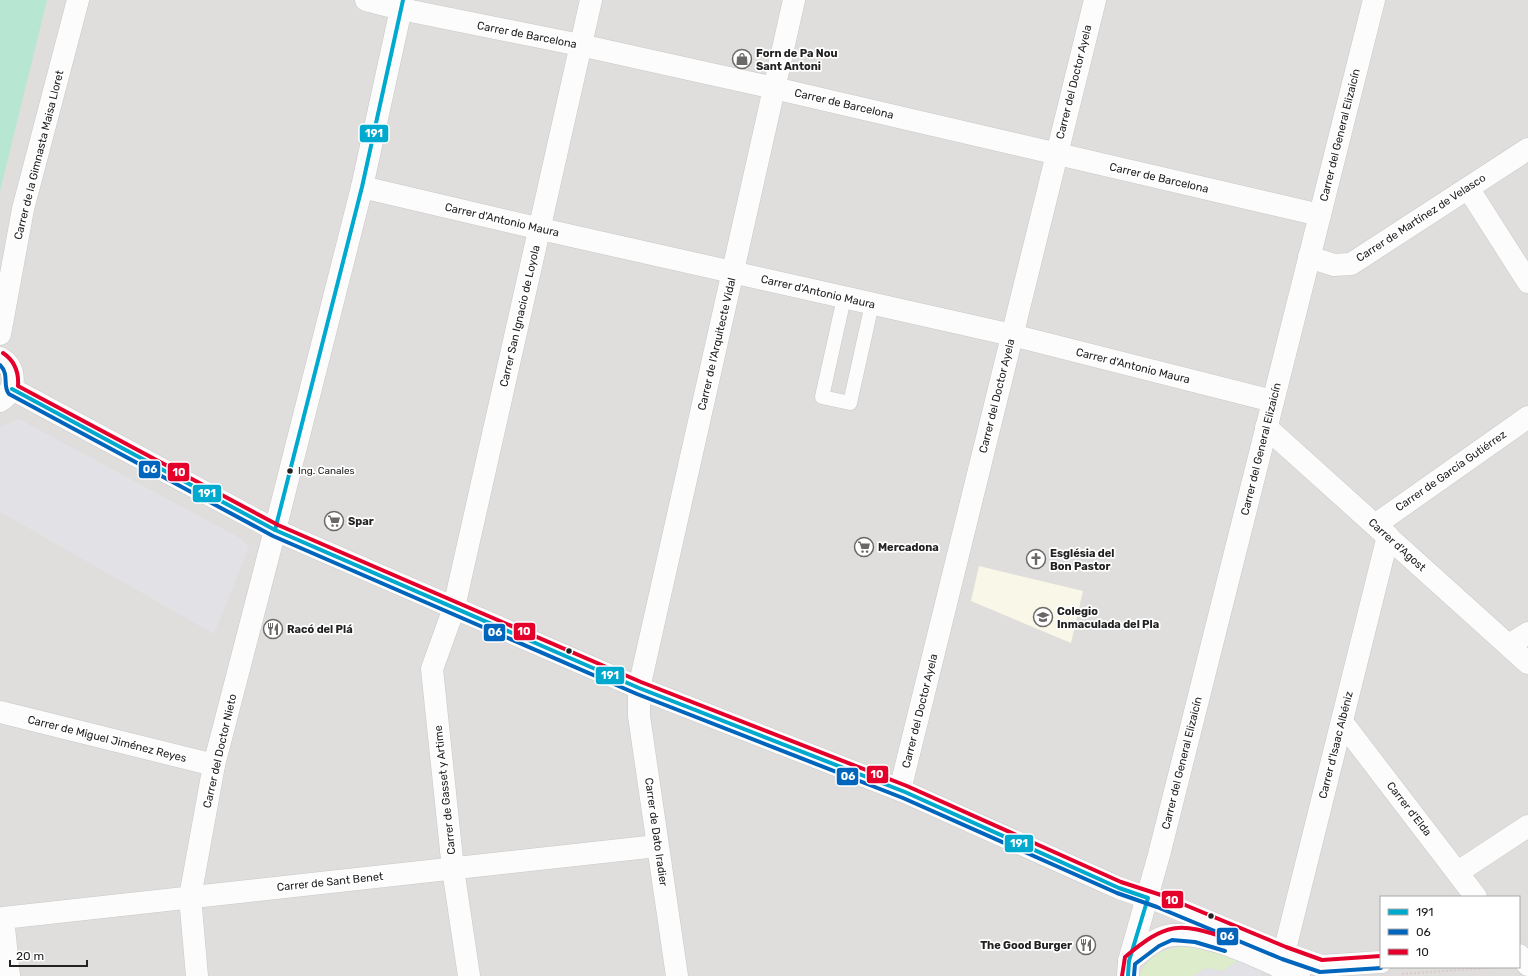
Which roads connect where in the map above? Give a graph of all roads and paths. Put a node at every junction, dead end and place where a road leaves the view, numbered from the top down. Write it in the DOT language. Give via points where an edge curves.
graph roads {
  1 [pos="78,0"];
  2 [pos="366,0"];
  3 [pos="591,0"];
  4 [pos="794,0"];
  5 [pos="1095,0"];
  6 [pos="1374,0"];
  7 [pos="402,4"];
  8 [pos="580,45"];
  9 [pos="774,88"];
  10 [pos="1528,149"];
  11 [pos="1056,154"];
  12 [pos="362,187"];
  13 [pos="1468,188"];
  14 [pos="1320,215"];
  15 [pos="541,229"];
  16 [pos="1309,257"];
  17 [pos="733,273"];
  18 [pos="1528,282"];
  19 [pos="844,298"];
  20 [pos="872,304"];
  21 [pos="0,334"];
  22 [pos="1012,335"];
  23 [pos="0,358"];
  24 [pos="6,395"];
  25 [pos="1273,401"];
  26 [pos="1528,417"];
  27 [pos="1266,427"];
  28 [pos="276,530"];
  29 [pos="1381,531"];
  30 [pos="454,608"];
  31 [pos="1528,633"];
  32 [pos="1509,645"];
  33 [pos="1528,663"];
  34 [pos="639,688"];
  35 [pos="0,712"];
  36 [pos="1342,722"];
  37 [pos="214,766"];
  38 [pos="905,792"];
  39 [pos="1528,826"];
  40 [pos="657,846"];
  41 [pos="453,869"];
  42 [pos="1458,872"];
  43 [pos="1475,896"];
  44 [pos="190,898"];
  45 [pos="1148,898"];
  46 [pos="1284,953"];
  47 [pos="1380,966"];
  48 [pos="1380,967"];
  49 [pos="1128,969"];
  50 [pos="9,976"];
  51 [pos="197,976"];
  52 [pos="470,976"];
  53 [pos="677,976"];
  54 [pos="1299,976"];
  55 [pos="1353,976"];
  1 -- 21 [label="street, Carrer de la Gimnasta Maisa Lloret" via="23,209"];
  2 -- 7 [label="street, Carrer de Barcelona"];
  3 -- 8 [label="street, Carrer San Ignacio de Loyola"];
  4 -- 9 [label="street, Carrer de l'Arquitecte Vidal"];
  5 -- 11 [label="street, Carrer del Doctor Ayela"];
  6 -- 14 [label="street, Carrer del General Elizaicín"];
  7 -- 8 [label="street, Carrer de Barcelona"];
  7 -- 12 [label="street, Carrer del Doctor Nieto"];
  8 -- 9 [label="street, Carrer de Barcelona"];
  8 -- 15 [label="street, Carrer San Ignacio de Loyola"];
  9 -- 11 [label="street, Carrer de Barcelona"];
  9 -- 17 [label="street, Carrer de l'Arquitecte Vidal"];
  10 -- 13 [label="street, Carrer de Martínez de Velasco"];
  11 -- 14 [label="street, Carrer de Barcelona"];
  11 -- 22 [label="street, Carrer del Doctor Ayela"];
  12 -- 15 [label="street, Carrer d'Antonio Maura"];
  12 -- 28 [label="street, Carrer del Doctor Nieto"];
  13 -- 16 [label="street, Carrer de Martínez de Velasco" via="1351,264 1334,265"];
  13 -- 18 [label="street"];
  14 -- 16 [label="street, Carrer del General Elizaicín"];
  15 -- 17 [label="street, Carrer d'Antonio Maura"];
  15 -- 30 [label="street, Carrer San Ignacio de Loyola"];
  16 -- 25 [label="street, Carrer del General Elizaicín"];
  17 -- 19 [label="street, Carrer d'Antonio Maura"];
  17 -- 34 [label="street, Carrer de l'Arquitecte Vidal"];
  19 -- 20 [label="street, Carrer d'Antonio Maura"];
  19 -- 20 [label="lane" via="822,397 850,403"];
  20 -- 22 [label="street, Carrer d'Antonio Maura"];
  22 -- 25 [label="street, Carrer d'Antonio Maura"];
  22 -- 38 [label="street, Carrer del Doctor Ayela" via="901,786"];
  23 -- 24 [label="street" via="11,369 13,379"];
  24 -- 28 [label="street"];
  25 -- 27 [label="street, Carrer del General Elizaicín"];
  26 -- 29 [label="street, Carrer de García Gutiérrez"];
  27 -- 29 [label="street, Carrer d'Agost"];
  27 -- 45 [label="street, Carrer del General Elizaicín"];
  28 -- 30 [label="street"];
  28 -- 37 [label="street, Carrer del Doctor Nieto"];
  29 -- 32 [label="street, Carrer d'Agost"];
  29 -- 36 [label="street, Carrer d'Isaac Albéniz"];
  30 -- 34 [label="street"];
  30 -- 41 [label="street, Carrer de Gasset y Artime" via="432,669"];
  31 -- 32 [label="street"];
  32 -- 33 [label="street, Carrer d'Agost"];
  34 -- 38 [label="street"];
  34 -- 40 [label="street, Carrer de Dato Iradier" via="639,716"];
  35 -- 37 [label="street, Carrer de Miguel Jiménez Reyes"];
  36 -- 42 [label="street, Carrer d'Elda"];
  36 -- 46 [label="street, Carrer d'Isaac Albéniz"];
  37 -- 44 [label="street, Carrer del Doctor Nieto"];
  38 -- 45 [label="street" via="1119,888"];
  39 -- 42 [label="street"];
  40 -- 41 [label="street, Carrer de Sant Benet"];
  40 -- 53 [label="street, Carrer de Dato Iradier"];
  41 -- 44 [label="street, Carrer de Sant Benet"];
  41 -- 52 [label="street, Carrer de Gasset y Artime"];
  42 -- 43 [label="street, Carrer d'Elda"];
  44 -- 50 [label="street, Carrer de Sant Benet" via="3,918"];
  44 -- 51 [label="street, Carrer del Doctor Nieto"];
  45 -- 46 [label="street"];
  45 -- 49 [label="street, Carrer del General Elizaicín"];
  46 -- 47 [label="street" via="1321,966"];
  48 -- 55 [label="street" via="1354,973"];
  49 -- 54 [label="street" via="1151,944 1166,936 1191,935 1219,942"];
}
